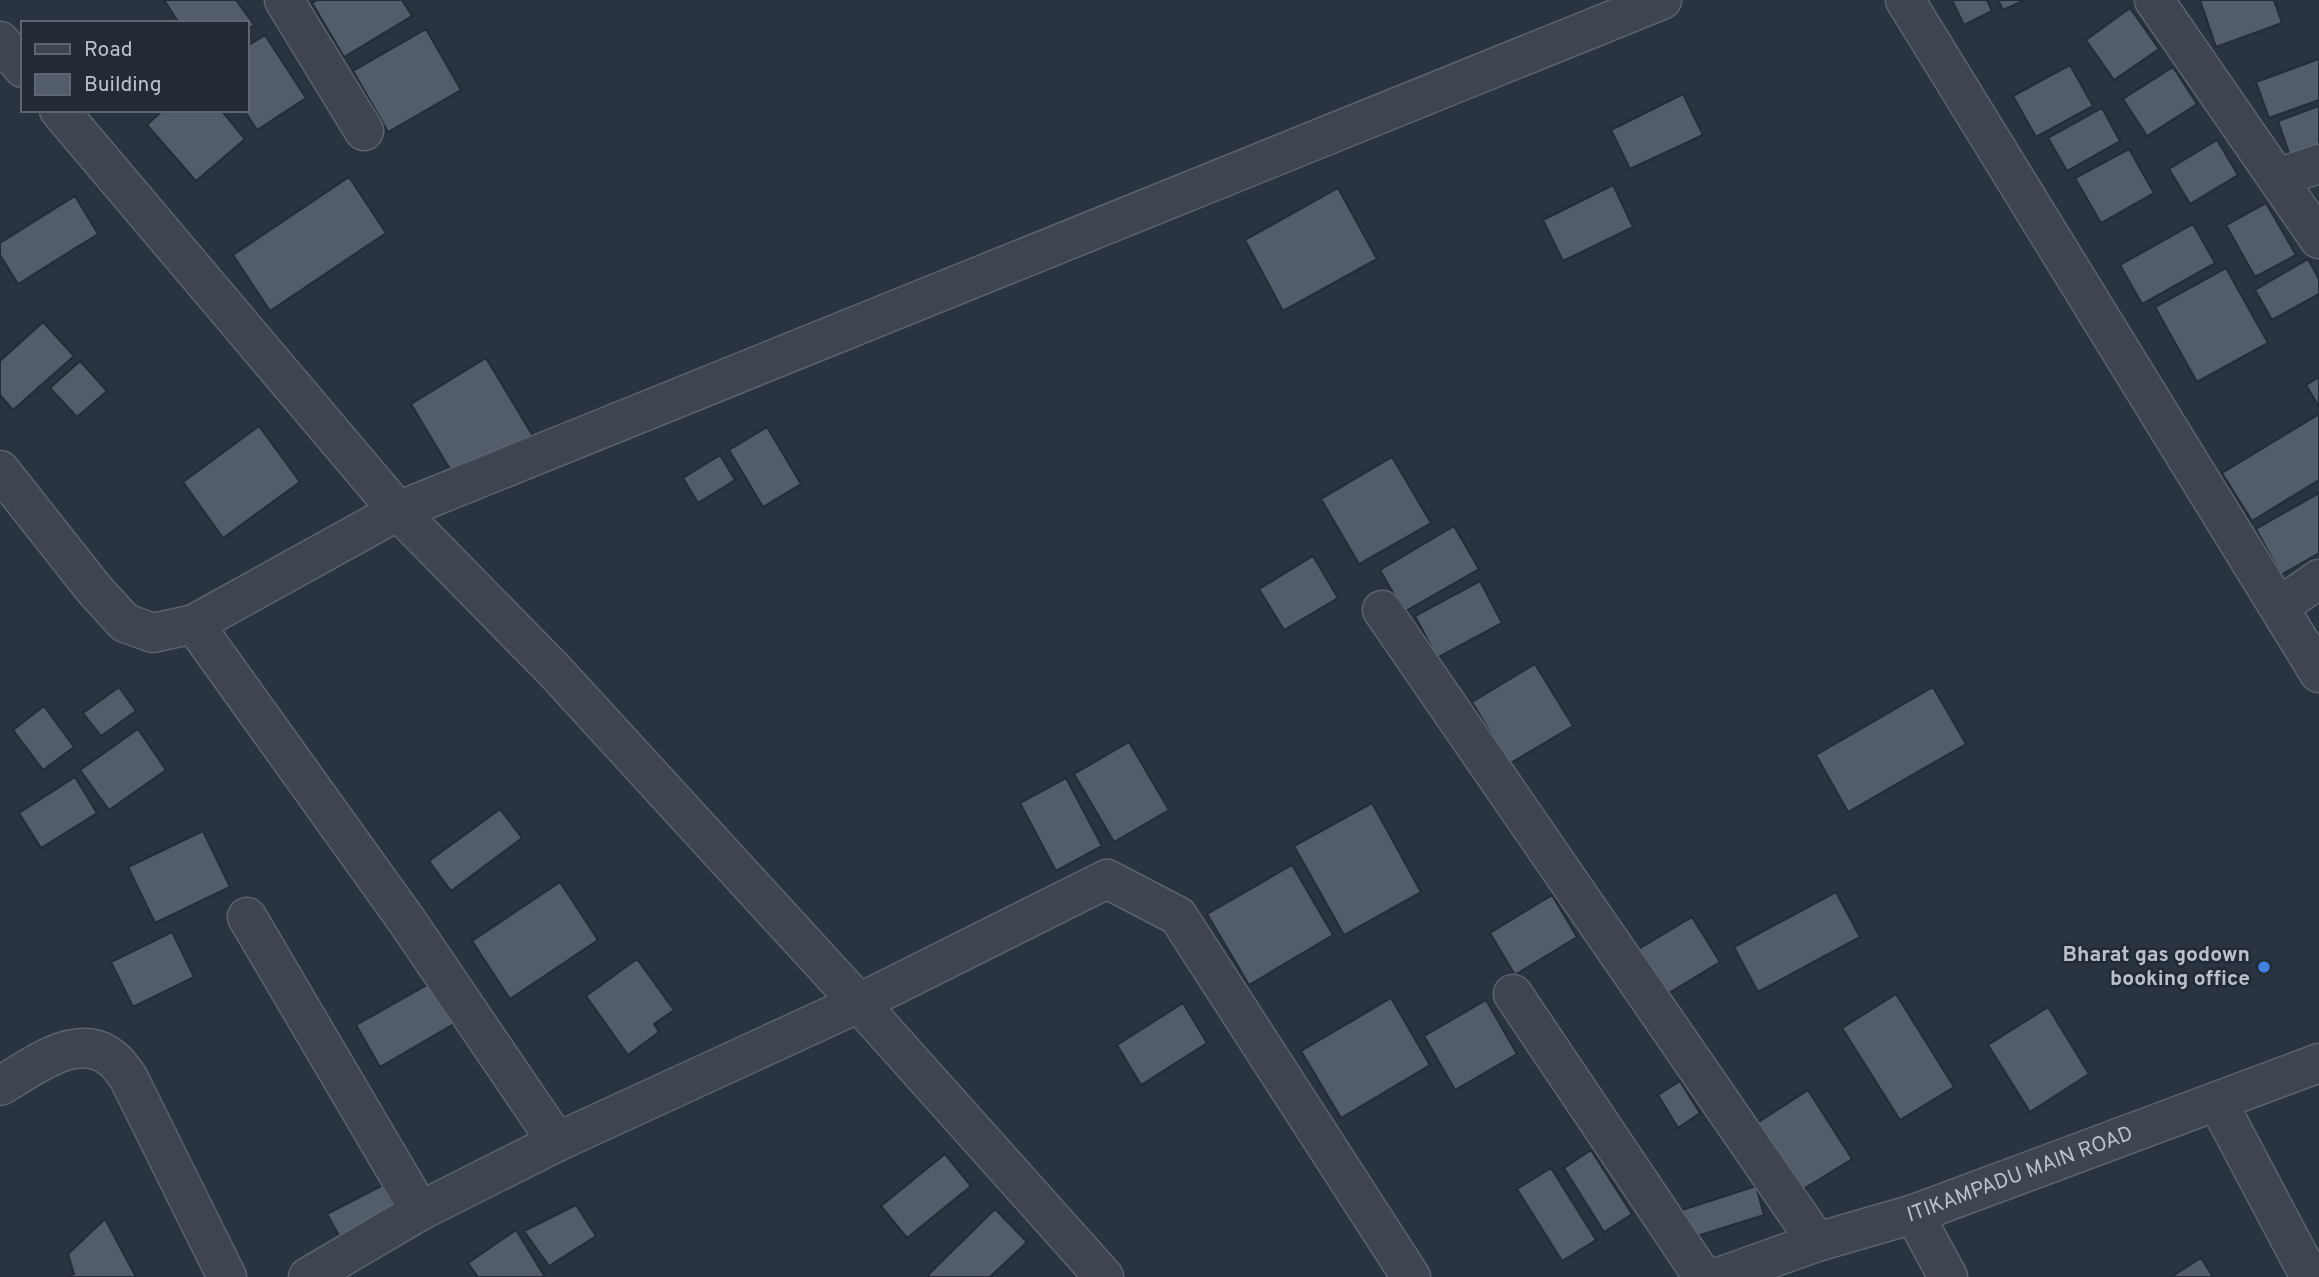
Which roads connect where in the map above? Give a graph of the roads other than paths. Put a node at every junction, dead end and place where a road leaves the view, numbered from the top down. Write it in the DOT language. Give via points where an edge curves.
graph roads {
  1 [pos="284,0"];
  2 [pos="1662,0"];
  3 [pos="1905,0"];
  4 [pos="2154,0"];
  5 [pos="0,41"];
  6 [pos="21,66"];
  7 [pos="61,112"];
  8 [pos="364,131"];
  9 [pos="2319,164"];
  10 [pos="2277,178"];
  11 [pos="2319,239"];
  12 [pos="0,470"];
  13 [pos="398,511"];
  14 [pos="2319,579"];
  15 [pos="2279,607"];
  16 [pos="1382,610"];
  17 [pos="194,624"];
  18 [pos="2319,673"];
  19 [pos="247,917"];
  20 [pos="1513,994"];
  21 [pos="859,1003"];
  22 [pos="2319,1063"];
  23 [pos="0,1086"];
  24 [pos="2217,1101"];
  25 [pos="557,1142"];
  26 [pos="420,1211"];
  27 [pos="1914,1214"];
  28 [pos="1817,1242"];
  29 [pos="227,1277"];
  30 [pos="309,1277"];
  31 [pos="1104,1277"];
  32 [pos="1411,1277"];
  33 [pos="1703,1277"];
  34 [pos="1719,1277"];
  35 [pos="1948,1277"];
  36 [pos="2311,1277"];
  1 -- 8 [label="street"];
  2 -- 13 [label="street"];
  3 -- 15 [label="street"];
  4 -- 10 [label="street"];
  5 -- 6 [label="street"];
  7 -- 13 [label="street"];
  9 -- 10 [label="street"];
  10 -- 11 [label="street"];
  12 -- 17 [label="street" via="125,623 153,633"];
  13 -- 17 [label="street"];
  13 -- 21 [label="street" via="554,670"];
  14 -- 15 [label="street"];
  15 -- 18 [label="street"];
  16 -- 28 [label="street"];
  17 -- 25 [label="street" via="407,921"];
  19 -- 26 [label="street"];
  20 -- 33 [label="street"];
  21 -- 25 [label="street"];
  21 -- 31 [label="street"];
  21 -- 32 [label="street" via="1107,879 1178,916"];
  22 -- 24 [label="street, ITIKAMPADU MAIN ROAD"];
  23 -- 29 [label="street" via="64,1050 87,1046 113,1058 128,1077"];
  24 -- 27 [label="street, ITIKAMPADU MAIN ROAD"];
  24 -- 36 [label="street"];
  25 -- 26 [label="street"];
  26 -- 30 [label="street"];
  27 -- 28 [label="street, ITIKAMPADU MAIN ROAD"];
  27 -- 35 [label="street"];
  28 -- 34 [label="street, ITIKAMPADU MAIN ROAD"];
}
